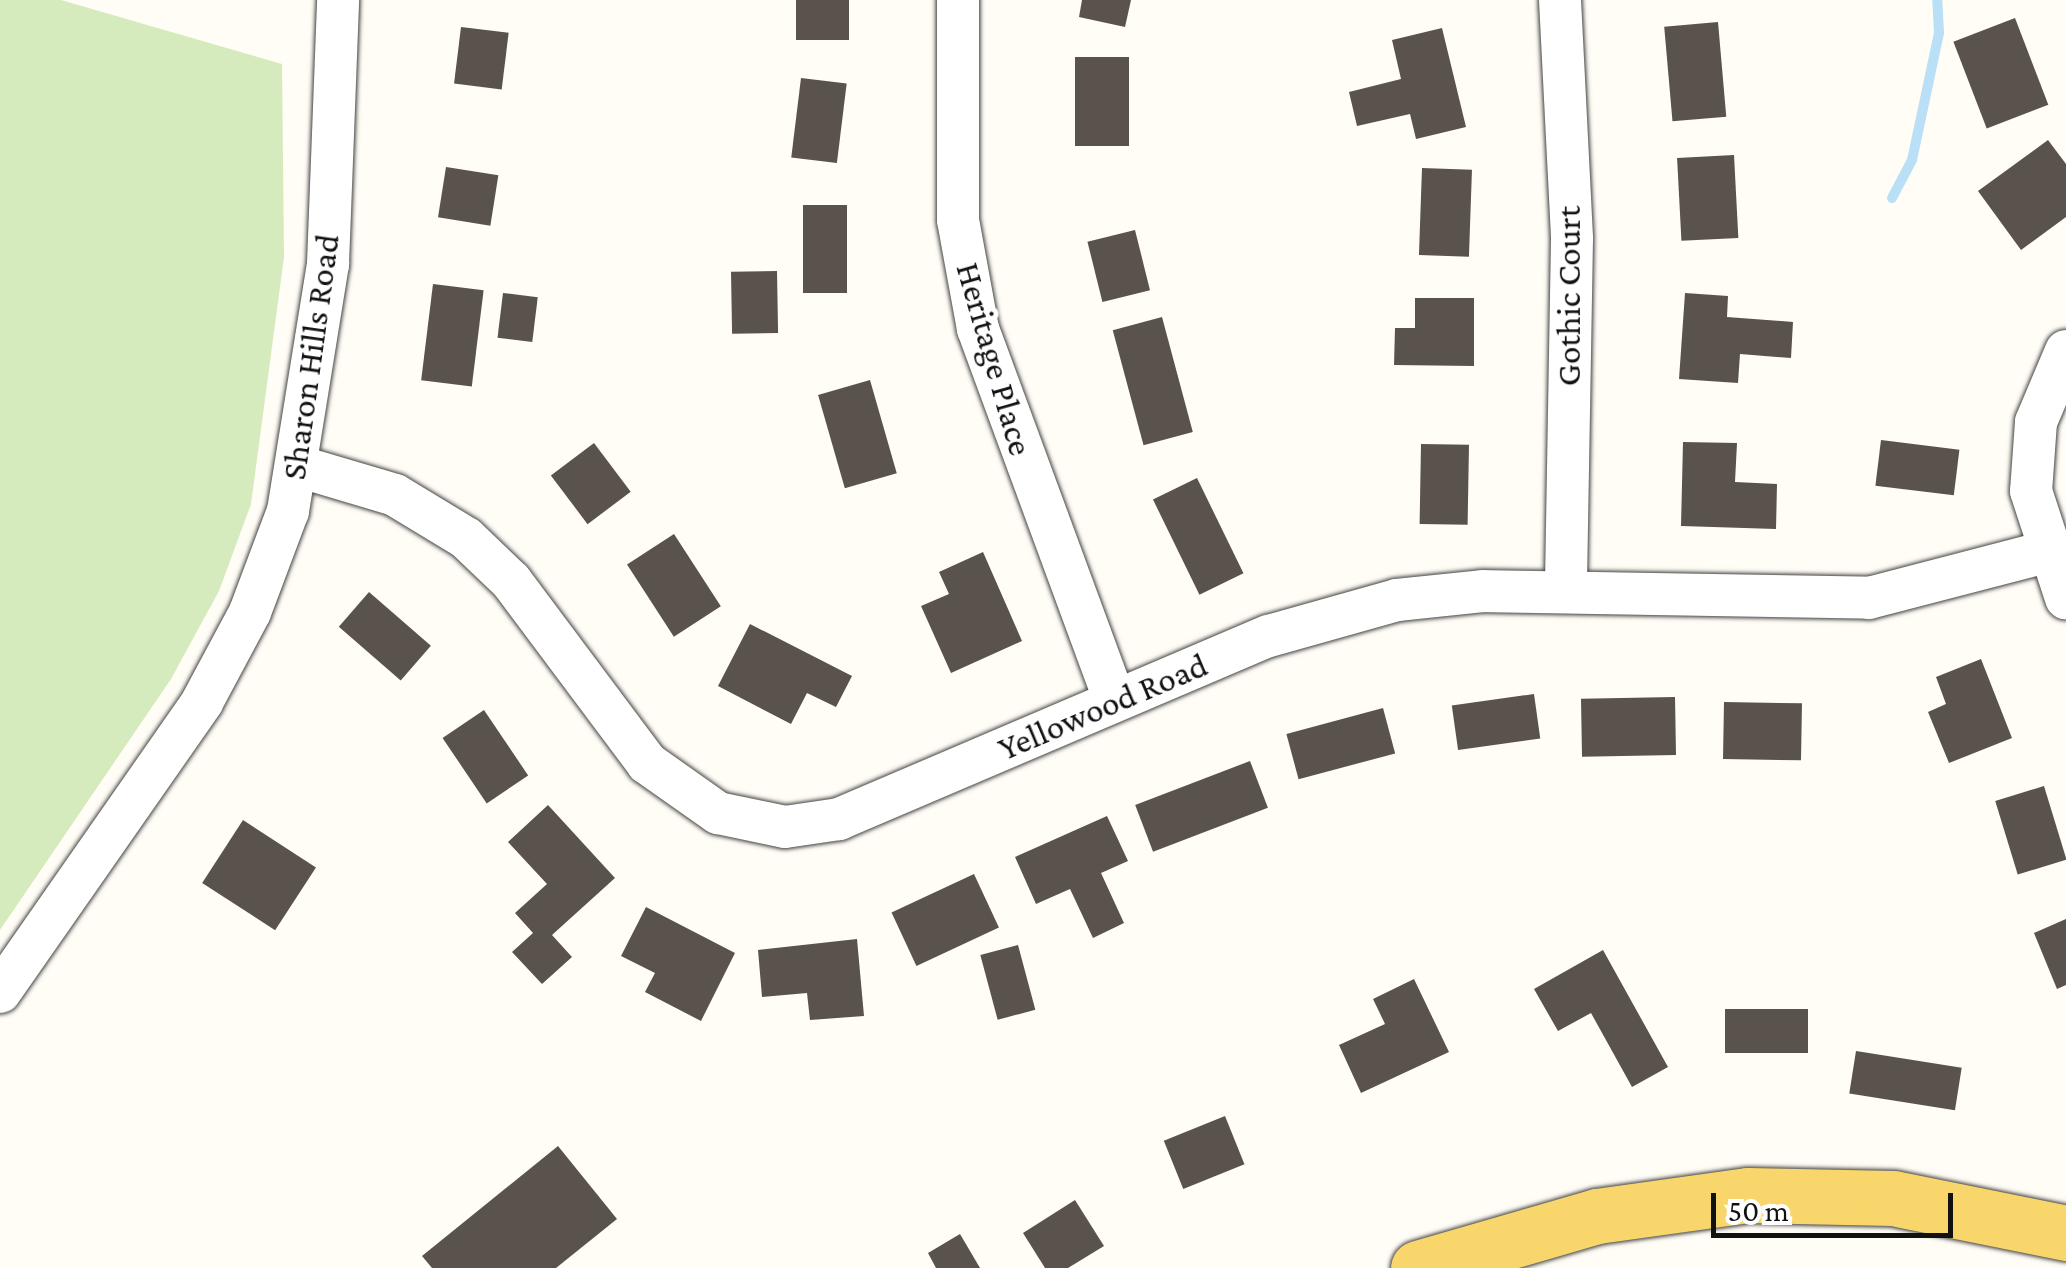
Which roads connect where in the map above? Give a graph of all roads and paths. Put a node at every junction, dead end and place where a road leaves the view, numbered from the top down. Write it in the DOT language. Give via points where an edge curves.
graph roads {
  1 [pos="338,0"];
  2 [pos="958,0"];
  3 [pos="1560,0"];
  4 [pos="2066,351"];
  5 [pos="301,467"];
  6 [pos="2046,552"];
  7 [pos="1566,592"];
  8 [pos="2066,598"];
  9 [pos="1115,701"];
  10 [pos="0,992"];
  11 [pos="2066,1233"];
  12 [pos="1418,1268"];
  1 -- 5 [label="street, Sharon Hills Road" via="328,264"];
  2 -- 9 [label="street, Heritage Place" via="958,220 978,329"];
  3 -- 7 [label="street, Gothic Court" via="1572,239"];
  4 -- 6 [label="street" via="2047,388 2031,456"];
  5 -- 9 [label="street, Yellowood Road" via="395,495 466,538 511,581 647,763 681,794 744,822 785,827 839,819"];
  5 -- 10 [label="street, Sharon Hills Road" via="250,612 202,702"];
  6 -- 7 [label="street, Yellowood Road" via="1870,598"];
  6 -- 8 [label="street"];
  7 -- 9 [label="street, Yellowood Road" via="1483,591 1324,617"];
  11 -- 12 [label="main road" via="1893,1198 1748,1195 1597,1216"];
}
